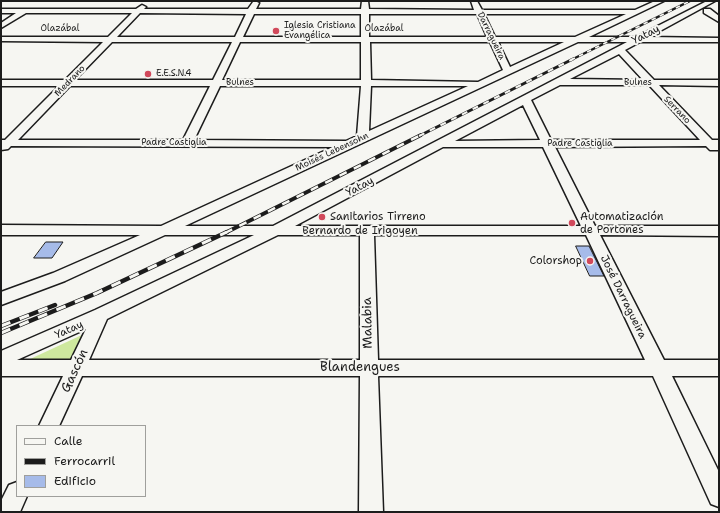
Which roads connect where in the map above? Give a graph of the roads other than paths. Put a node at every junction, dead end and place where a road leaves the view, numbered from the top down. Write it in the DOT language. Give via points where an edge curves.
graph roads {
  1 [pos="148,1"];
  2 [pos="256,1"];
  3 [pos="365,1"];
  4 [pos="474,1"];
  5 [pos="661,1"];
  6 [pos="712,1"];
  7 [pos="34,4"];
  8 [pos="590,9"];
  9 [pos="697,9"];
  10 [pos="1,11"];
  11 [pos="23,11"];
  12 [pos="138,11"];
  13 [pos="251,11"];
  14 [pos="366,11"];
  15 [pos="706,11"];
  16 [pos="719,11"];
  17 [pos="479,12"];
  18 [pos="636,13"];
  19 [pos="719,20"];
  20 [pos="609,25"];
  21 [pos="1,26"];
  22 [pos="1,39"];
  23 [pos="237,39"];
  24 [pos="365,39"];
  25 [pos="109,40"];
  26 [pos="493,40"];
  27 [pos="578,40"];
  28 [pos="636,40"];
  29 [pos="719,40"];
  30 [pos="619,49"];
  31 [pos="507,70"];
  32 [pos="557,82"];
  33 [pos="1,83"];
  34 [pos="68,83"];
  35 [pos="216,83"];
  36 [pos="366,83"];
  37 [pos="479,83"];
  38 [pos="652,83"];
  39 [pos="719,83"];
  40 [pos="525,99"];
  41 [pos="363,137"];
  42 [pos="187,143"];
  43 [pos="714,143"];
  44 [pos="347,144"];
  45 [pos="441,144"];
  46 [pos="547,144"];
  47 [pos="4,145"];
  48 [pos="719,153"];
  49 [pos="1,230"];
  50 [pos="367,231"];
  51 [pos="590,231"];
  52 [pos="719,231"];
  53 [pos="160,232"];
  54 [pos="274,232"];
  55 [pos="1,299"];
  56 [pos="101,315"];
  57 [pos="1,359"];
  58 [pos="1,368"];
  59 [pos="76,368"];
  60 [pos="369,368"];
  61 [pos="719,368"];
  62 [pos="658,369"];
  63 [pos="49,425"];
  64 [pos="16,495"];
  65 [pos="719,496"];
  66 [pos="8,512"];
  67 [pos="371,512"];
  1 -- 12 [label="street, Medrano"];
  2 -- 13 [label="street"];
  3 -- 14 [label="street"];
  4 -- 17 [label="street, Darragueira"];
  5 -- 18 [label="street, Moisés Lebensohn"];
  6 -- 9 [label="street, Yatay"];
  7 -- 11 [label="street"];
  8 -- 17 [label="street"];
  8 -- 18 [label="street"];
  8 -- 20 [label="street"];
  9 -- 15 [label="street"];
  9 -- 28 [label="street, Yatay"];
  10 -- 11 [label="street"];
  11 -- 12 [label="street"];
  11 -- 21 [label="street"];
  12 -- 13 [label="street"];
  12 -- 25 [label="street, Medrano"];
  13 -- 14 [label="street"];
  13 -- 23 [label="street"];
  14 -- 17 [label="street"];
  14 -- 24 [label="street"];
  15 -- 16 [label="street"];
  15 -- 19 [label="street"];
  17 -- 26 [label="street, Darragueira"];
  18 -- 20 [label="street, Moisés Lebensohn"];
  20 -- 27 [label="street, Moisés Lebensohn"];
  22 -- 25 [label="street, Olazábal"];
  23 -- 24 [label="street, Olazábal"];
  23 -- 25 [label="street, Olazábal"];
  23 -- 35 [label="street"];
  24 -- 26 [label="street, Olazábal"];
  24 -- 36 [label="street"];
  25 -- 34 [label="street, Medrano"];
  26 -- 27 [label="street, Olazábal"];
  26 -- 31 [label="street, Darragueira"];
  27 -- 28 [label="street, Olazábal"];
  27 -- 31 [label="street, Moisés Lebensohn"];
  28 -- 29 [label="street, Olazábal"];
  28 -- 30 [label="street, Yatay"];
  30 -- 32 [label="street, Yatay"];
  30 -- 38 [label="street, Serrano"];
  31 -- 37 [label="street, Moisés Lebensohn"];
  32 -- 38 [label="street, Bulnes"];
  32 -- 40 [label="street, Yatay"];
  33 -- 34 [label="street, Bulnes"];
  34 -- 35 [label="street, Bulnes"];
  34 -- 47 [label="street, Medrano"];
  35 -- 36 [label="street, Bulnes"];
  35 -- 42 [label="street"];
  36 -- 37 [label="street, Bulnes"];
  36 -- 41 [label="street"];
  37 -- 41 [label="street, Moisés Lebensohn"];
  38 -- 39 [label="street, Bulnes"];
  38 -- 43 [label="street, Serrano"];
  40 -- 45 [label="street, Yatay"];
  40 -- 46 [label="street, José Darragueira"];
  41 -- 44 [label="street, Moisés Lebensohn"];
  42 -- 44 [label="street, Padre Castiglia"];
  42 -- 47 [label="street, Padre Castiglia"];
  43 -- 46 [label="street, Padre Castiglia"];
  43 -- 48 [label="street, Serrano"];
  44 -- 53 [label="street, Moisés Lebensohn"];
  45 -- 46 [label="street, Padre Castiglia"];
  45 -- 54 [label="street, Yatay"];
  46 -- 51 [label="street, José Darragueira"];
  49 -- 53 [label="street, Bernardo de Irigoyen"];
  50 -- 51 [label="street, Bernardo de Irigoyen"];
  50 -- 54 [label="street, Bernardo de Irigoyen"];
  50 -- 60 [label="street, Malabia"];
  51 -- 52 [label="street, Bernardo de Irigoyen"];
  51 -- 62 [label="street, José Darragueira"];
  53 -- 54 [label="street, Bernardo de Irigoyen"];
  53 -- 55 [label="street, Moisés Lebensohn" via="59,277"];
  54 -- 56 [label="street, Yatay"];
  56 -- 57 [label="street, Yatay"];
  56 -- 59 [label="street, Gascón"];
  58 -- 59 [label="street, Blandengues"];
  59 -- 60 [label="street, Blandengues"];
  59 -- 63 [label="street, Gascón"];
  60 -- 62 [label="street, Blandengues"];
  60 -- 67 [label="street, Malabia"];
  61 -- 62 [label="street, Blandengues"];
  62 -- 65 [label="street, José Darragueira"];
  64 -- 66 [label="street"];
}
